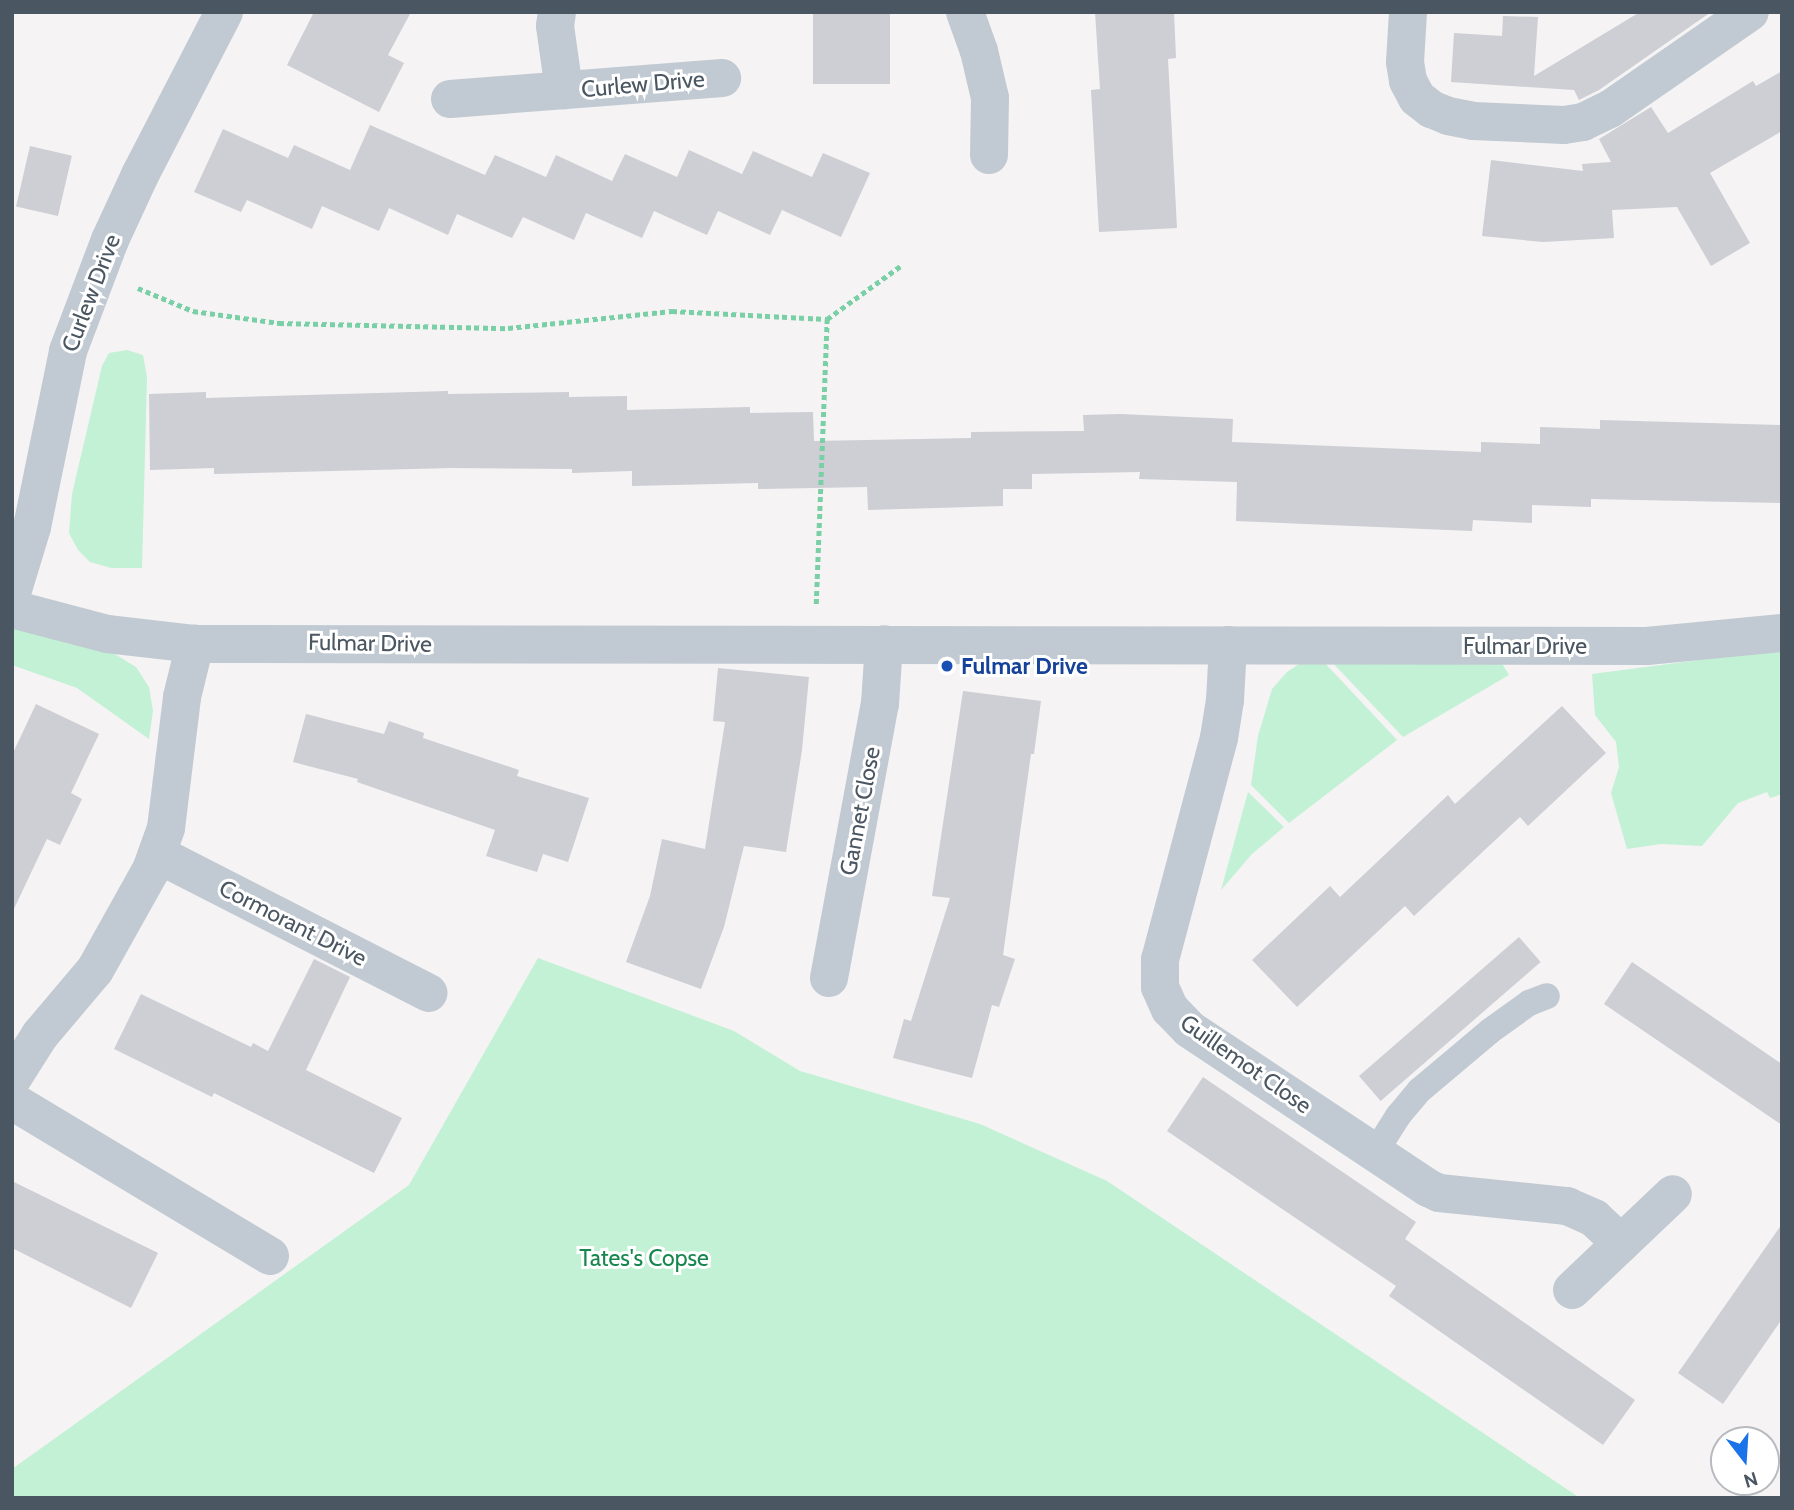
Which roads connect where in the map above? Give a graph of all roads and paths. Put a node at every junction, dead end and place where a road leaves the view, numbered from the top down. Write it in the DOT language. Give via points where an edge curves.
graph roads {
  1 [pos="224,12"];
  2 [pos="557,12"];
  3 [pos="965,12"];
  4 [pos="1408,12"];
  5 [pos="1750,12"];
  6 [pos="722,78"];
  7 [pos="564,90"];
  8 [pos="450,99"];
  9 [pos="989,155"];
  10 [pos="902,265"];
  11 [pos="100,266"];
  12 [pos="827,319"];
  13 [pos="12,593"];
  14 [pos="12,609"];
  15 [pos="1782,633"];
  16 [pos="195,644"];
  17 [pos="814,644"];
  18 [pos="884,644"];
  19 [pos="1228,645"];
  20 [pos="157,853"];
  21 [pos="829,978"];
  22 [pos="429,993"];
  23 [pos="1547,996"];
  24 [pos="12,1079"];
  25 [pos="12,1101"];
  26 [pos="1374,1154"];
  27 [pos="1673,1194"];
  28 [pos="1621,1243"];
  29 [pos="270,1256"];
  30 [pos="1572,1290"];
  1 -- 11 [label="street, Curlew Drive" via="140,175"];
  2 -- 7 [label="street, Curlew Drive"];
  3 -- 9 [label="street" via="990,98"];
  4 -- 5 [label="street" via="1408,81 1417,98 1431,109 1473,121 1563,125 1604,113"];
  6 -- 7 [label="street, Curlew Drive"];
  7 -- 8 [label="street, Curlew Drive"];
  10 -- 12 [label="path"];
  11 -- 12 [label="path" via="193,311 279,323 508,328 672,311"];
  11 -- 13 [label="street, Curlew Drive" via="68,351 32,527"];
  12 -- 17 [label="path"];
  14 -- 16 [label="street, Fulmar Drive" via="107,634"];
  15 -- 19 [label="street, Fulmar Drive" via="1647,646"];
  16 -- 17 [label="street, Fulmar Drive"];
  16 -- 20 [label="street" via="182,696 166,828"];
  17 -- 18 [label="street, Fulmar Drive"];
  18 -- 19 [label="street, Fulmar Drive"];
  18 -- 21 [label="street, Gannet Close" via="880,704"];
  19 -- 26 [label="street, Guillemot Close" via="1223,719 1160,959 1160,987 1170,1009 1189,1029"];
  20 -- 22 [label="street, Cormorant Drive"];
  20 -- 24 [label="street" via="136,901 95,970 40,1035"];
  23 -- 26 [label="lane" via="1528,1003 1489,1031 1420,1090"];
  25 -- 29 [label="street"];
  26 -- 28 [label="street, Guillemot Close" via="1439,1193 1581,1210"];
  27 -- 28 [label="street"];
  28 -- 30 [label="street"];
}
